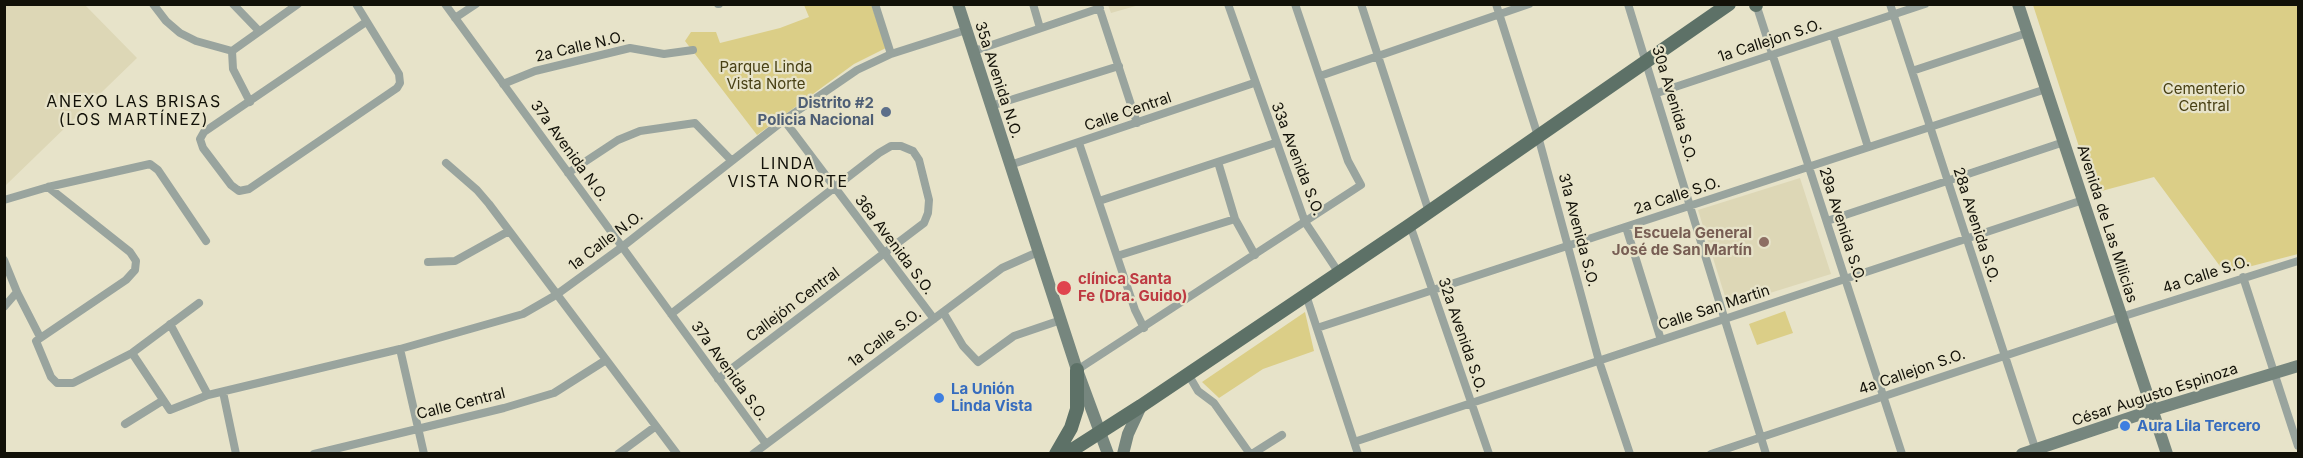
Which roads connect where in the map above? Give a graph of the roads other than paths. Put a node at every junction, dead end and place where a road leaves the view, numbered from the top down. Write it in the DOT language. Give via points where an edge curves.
graph roads {
  1 [pos="153,4"];
  2 [pos="298,4"];
  3 [pos="356,4"];
  4 [pos="445,4"];
  5 [pos="476,4"];
  6 [pos="875,4"];
  7 [pos="958,4"];
  8 [pos="1033,4"];
  9 [pos="1228,4"];
  10 [pos="1295,4"];
  11 [pos="1361,4"];
  12 [pos="1496,4"];
  13 [pos="1528,4"];
  14 [pos="1628,4"];
  15 [pos="1729,4"];
  16 [pos="1890,4"];
  17 [pos="1925,4"];
  18 [pos="2018,4"];
  19 [pos="234,5"];
  20 [pos="1756,5"];
  21 [pos="1099,6"];
  22 [pos="1499,15"];
  23 [pos="1894,15"];
  24 [pos="455,18"];
  25 [pos="366,22"];
  26 [pos="1040,28"];
  27 [pos="966,30"];
  28 [pos="259,31"];
  29 [pos="2027,33"];
  30 [pos="1833,35"];
  31 [pos="693,50"];
  32 [pos="232,51"];
  33 [pos="974,51"];
  34 [pos="891,54"];
  35 [pos="1772,55"];
  36 [pos="1378,56"];
  37 [pos="1648,62"];
  38 [pos="1119,66"];
  39 [pos="1912,70"];
  40 [pos="1320,76"];
  41 [pos="1254,83"];
  42 [pos="503,84"];
  43 [pos="2046,89"];
  44 [pos="1657,93"];
  45 [pos="250,102"];
  46 [pos="991,106"];
  47 [pos="784,120"];
  48 [pos="1137,123"];
  49 [pos="1930,127"];
  50 [pos="1538,136"];
  51 [pos="2064,142"];
  52 [pos="1078,143"];
  53 [pos="1275,143"];
  54 [pos="1868,147"];
  55 [pos="732,161"];
  56 [pos="1218,162"];
  57 [pos="446,163"];
  58 [pos="1010,165"];
  59 [pos="1809,167"];
  60 [pos="568,174"];
  61 [pos="1948,181"];
  62 [pos="48,186"];
  63 [pos="833,188"];
  64 [pos="4,200"];
  65 [pos="2083,200"];
  66 [pos="1099,201"];
  67 [pos="1690,206"];
  68 [pos="1429,212"];
  69 [pos="1235,219"];
  70 [pos="1827,221"];
  71 [pos="1305,222"];
  72 [pos="1410,225"];
  73 [pos="1626,227"];
  74 [pos="509,231"];
  75 [pos="1967,239"];
  76 [pos="206,241"];
  77 [pos="1569,246"];
  78 [pos="622,247"];
  79 [pos="1038,252"];
  80 [pos="884,254"];
  81 [pos="1255,255"];
  82 [pos="1117,256"];
  83 [pos="4,260"];
  84 [pos="2298,261"];
  85 [pos="428,262"];
  86 [pos="1339,273"];
  87 [pos="2243,277"];
  88 [pos="1845,279"];
  89 [pos="1433,290"];
  90 [pos="17,292"];
  91 [pos="556,295"];
  92 [pos="1306,295"];
  93 [pos="199,303"];
  94 [pos="4,306"];
  95 [pos="944,312"];
  96 [pos="671,314"];
  97 [pos="2121,316"];
  98 [pos="934,319"];
  99 [pos="1724,319"];
  100 [pos="1060,320"];
  101 [pos="170,324"];
  102 [pos="1144,328"];
  103 [pos="1317,328"];
  104 [pos="40,337"];
  105 [pos="1661,340"];
  106 [pos="400,349"];
  107 [pos="132,353"];
  108 [pos="2005,356"];
  109 [pos="606,360"];
  110 [pos="1599,361"];
  111 [pos="2298,366"];
  112 [pos="1077,370"];
  113 [pos="2275,373"];
  114 [pos="1188,375"];
  115 [pos="718,379"];
  116 [pos="223,392"];
  117 [pos="208,395"];
  118 [pos="1884,396"];
  119 [pos="162,401"];
  120 [pos="1471,402"];
  121 [pos="1141,406"];
  122 [pos="2153,410"];
  123 [pos="125,424"];
  124 [pos="656,426"];
  125 [pos="417,428"];
  126 [pos="1101,432"];
  127 [pos="1282,435"];
  128 [pos="1761,438"];
  129 [pos="1354,442"];
  130 [pos="766,444"];
  131 [pos="2298,446"];
  132 [pos="2036,451"];
  133 [pos="236,453"];
  134 [pos="314,453"];
  135 [pos="424,453"];
  136 [pos="618,453"];
  137 [pos="677,453"];
  138 [pos="753,453"];
  139 [pos="1056,453"];
  140 [pos="1066,453"];
  141 [pos="1108,453"];
  142 [pos="1123,453"];
  143 [pos="1251,453"];
  144 [pos="1358,453"];
  145 [pos="1489,453"];
  146 [pos="1630,453"];
  147 [pos="1711,453"];
  148 [pos="1766,453"];
  149 [pos="1902,453"];
  150 [pos="2022,453"];
  151 [pos="2167,453"];
  1 -- 32 [label="street" via="180,33"];
  2 -- 28 [label="street"];
  3 -- 25 [label="street"];
  4 -- 24 [label="street, 37a Avenida N.O."];
  5 -- 24 [label="street"];
  6 -- 34 [label="street"];
  7 -- 27 [label="main road, 35a Avenida N.O."];
  8 -- 26 [label="street"];
  9 -- 41 [label="street, 33a Avenida S.O."];
  10 -- 40 [label="street"];
  11 -- 36 [label="street"];
  12 -- 22 [label="street, 31a Avenida S.O."];
  13 -- 22 [label="street"];
  14 -- 37 [label="street, 30a Avenida S.O."];
  15 -- 37 [label="main road"];
  16 -- 23 [label="street, 28a Avenida S.O."];
  17 -- 23 [label="street, 1a Callejon S.O."];
  18 -- 29 [label="main road, Avenida de Las Milicias"];
  19 -- 28 [label="street"];
  20 -- 35 [label="street, 29a Avenida S.O."];
  21 -- 26 [label="street"];
  21 -- 38 [label="street"];
  22 -- 36 [label="street"];
  22 -- 50 [label="street, 31a Avenida S.O."];
  23 -- 30 [label="street, 1a Callejon S.O."];
  23 -- 39 [label="street, 28a Avenida S.O."];
  24 -- 42 [label="street, 37a Avenida N.O."];
  25 -- 45 [label="street"];
  25 -- 45 [label="street" via="399,74 397,88 249,189 239,191 200,139 204,132"];
  26 -- 33 [label="street"];
  27 -- 33 [label="main road, 35a Avenida N.O."];
  27 -- 34 [label="street, 1a Calle N.O."];
  28 -- 32 [label="street"];
  29 -- 39 [label="street"];
  29 -- 43 [label="main road, Avenida de Las Milicias"];
  30 -- 35 [label="street, 1a Callejon S.O."];
  30 -- 54 [label="street"];
  31 -- 42 [label="street, 2a Calle N.O." via="664,54 630,48 535,71"];
  32 -- 45 [label="street" via="233,69"];
  33 -- 46 [label="main road, 35a Avenida N.O."];
  34 -- 47 [label="street, 1a Calle N.O." via="857,70"];
  35 -- 44 [label="street, 1a Callejon S.O."];
  35 -- 59 [label="street, 29a Avenida S.O."];
  36 -- 40 [label="street"];
  36 -- 68 [label="street"];
  37 -- 44 [label="street, 30a Avenida S.O."];
  37 -- 50 [label="main road"];
  38 -- 46 [label="street"];
  38 -- 48 [label="street"];
  39 -- 49 [label="street, 28a Avenida S.O."];
  40 -- 71 [label="street" via="1348,161 1361,185"];
  41 -- 48 [label="street, Calle Central"];
  41 -- 53 [label="street, 33a Avenida S.O."];
  42 -- 60 [label="street, 37a Avenida N.O."];
  43 -- 49 [label="street, 2a Calle S.O."];
  43 -- 51 [label="main road, Avenida de Las Milicias"];
  44 -- 67 [label="street, 30a Avenida S.O."];
  46 -- 58 [label="main road, 35a Avenida N.O."];
  47 -- 55 [label="street, 1a Calle N.O."];
  47 -- 63 [label="street, 36a Avenida S.O."];
  48 -- 52 [label="street, Calle Central"];
  49 -- 54 [label="street, 2a Calle S.O."];
  49 -- 61 [label="street, 28a Avenida S.O."];
  50 -- 68 [label="main road"];
  50 -- 77 [label="street, 31a Avenida S.O."];
  51 -- 61 [label="street"];
  51 -- 65 [label="main road, Avenida de Las Milicias"];
  52 -- 58 [label="street, Calle Central"];
  52 -- 66 [label="street"];
  53 -- 56 [label="street"];
  53 -- 71 [label="street, 33a Avenida S.O."];
  54 -- 59 [label="street, 2a Calle S.O."];
  55 -- 60 [label="street" via="695,123 640,131 618,140"];
  55 -- 78 [label="street, 1a Calle N.O."];
  56 -- 66 [label="street"];
  56 -- 69 [label="street"];
  57 -- 74 [label="street" via="477,190"];
  58 -- 79 [label="main road, 35a Avenida N.O."];
  59 -- 67 [label="street, 2a Calle S.O."];
  59 -- 70 [label="street, 29a Avenida S.O."];
  60 -- 78 [label="street, 37a Avenida N.O."];
  61 -- 70 [label="street"];
  61 -- 75 [label="street, 28a Avenida S.O."];
  62 -- 64 [label="street"];
  62 -- 76 [label="street" via="150,165 158,170"];
  62 -- 104 [label="street" via="136,261 135,270 126,280"];
  63 -- 80 [label="street, 36a Avenida S.O."];
  63 -- 80 [label="street, Callejón Central" via="891,146 913,151 919,160 928,213 924,223"];
  63 -- 96 [label="street"];
  65 -- 75 [label="street, Calle San Martin"];
  65 -- 97 [label="main road, Avenida de Las Milicias"];
  66 -- 82 [label="street"];
  67 -- 73 [label="street, 2a Calle S.O."];
  67 -- 99 [label="street, 30a Avenida S.O."];
  68 -- 72 [label="main road"];
  69 -- 81 [label="street"];
  69 -- 82 [label="street"];
  70 -- 88 [label="street, 29a Avenida S.O."];
  71 -- 81 [label="street"];
  71 -- 86 [label="street, 33a Avenida S.O."];
  72 -- 86 [label="main road"];
  72 -- 89 [label="street, 32a Avenida S.O."];
  73 -- 77 [label="street, 2a Calle S.O."];
  73 -- 105 [label="street"];
  74 -- 85 [label="street" via="455,261"];
  74 -- 91 [label="street"];
  75 -- 88 [label="street, Calle San Martin"];
  75 -- 108 [label="street, 28a Avenida S.O."];
  77 -- 89 [label="street, 2a Calle S.O."];
  77 -- 110 [label="street, 31a Avenida S.O."];
  78 -- 91 [label="street, 1a Calle N.O."];
  78 -- 96 [label="street, 37a Avenida N.O."];
  79 -- 95 [label="street, 1a Calle S.O." via="1002,268"];
  79 -- 100 [label="main road, 35a Avenida N.O."];
  80 -- 98 [label="street, 36a Avenida S.O."];
  80 -- 115 [label="street, Callejón Central"];
  81 -- 102 [label="street"];
  82 -- 102 [label="street"];
  83 -- 90 [label="street"];
  84 -- 87 [label="street, 4a Calle S.O."];
  86 -- 92 [label="main road"];
  87 -- 97 [label="street, 4a Calle S.O."];
  87 -- 113 [label="street"];
  88 -- 99 [label="street, Calle San Martin"];
  88 -- 118 [label="street, 29a Avenida S.O."];
  89 -- 103 [label="street, 2a Calle S.O."];
  89 -- 120 [label="street, 32a Avenida S.O."];
  90 -- 94 [label="street"];
  90 -- 104 [label="street"];
  91 -- 106 [label="street, 1a Calle N.O." via="523,314"];
  91 -- 109 [label="street"];
  92 -- 103 [label="street"];
  92 -- 114 [label="main road"];
  93 -- 101 [label="street"];
  95 -- 98 [label="street, 1a Calle S.O."];
  95 -- 100 [label="street" via="952,330 978,362 1014,336"];
  96 -- 115 [label="street, 37a Avenida S.O."];
  97 -- 108 [label="street, 4a Callejon S.O."];
  97 -- 122 [label="main road, Avenida de Las Milicias"];
  98 -- 130 [label="street, 1a Calle S.O."];
  99 -- 105 [label="street, Calle San Martin"];
  99 -- 128 [label="street, 30a Avenida S.O."];
  100 -- 112 [label="main road, 35a Avenida N.O."];
  101 -- 107 [label="street"];
  101 -- 117 [label="street"];
  102 -- 112 [label="street"];
  103 -- 129 [label="street"];
  104 -- 107 [label="street" via="37,347 51,377 64,385"];
  105 -- 110 [label="street, Calle San Martin"];
  106 -- 116 [label="street, 1a Calle N.O."];
  106 -- 125 [label="street"];
  107 -- 119 [label="street"];
  108 -- 118 [label="street, 4a Callejon S.O."];
  108 -- 132 [label="street, 28a Avenida S.O."];
  109 -- 124 [label="street"];
  109 -- 125 [label="street, Calle Central" via="554,393"];
  110 -- 120 [label="street, Calle San Martin"];
  110 -- 146 [label="street, 31a Avenida S.O."];
  111 -- 113 [label="main road, César Augusto Espinoza"];
  112 -- 126 [label="main road"];
  112 -- 139 [label="main road" via="1077,409"];
  113 -- 122 [label="main road, César Augusto Espinoza"];
  113 -- 131 [label="street"];
  114 -- 121 [label="main road"];
  114 -- 143 [label="street"];
  115 -- 130 [label="street, 37a Avenida S.O."];
  116 -- 117 [label="street, 1a Calle N.O."];
  116 -- 133 [label="street"];
  117 -- 119 [label="street, 1a Calle N.O." via="170,410"];
  118 -- 128 [label="street, 4a Callejon S.O."];
  118 -- 149 [label="street, 29a Avenida S.O."];
  119 -- 123 [label="street"];
  120 -- 129 [label="street, Calle San Martin"];
  120 -- 145 [label="street, 32a Avenida S.O."];
  121 -- 126 [label="main road"];
  121 -- 142 [label="main road"];
  122 -- 132 [label="main road, César Augusto Espinoza"];
  122 -- 151 [label="main road, Avenida de Las Milicias"];
  124 -- 136 [label="street"];
  124 -- 137 [label="street"];
  125 -- 134 [label="street, Calle Central"];
  125 -- 135 [label="street"];
  126 -- 140 [label="main road"];
  126 -- 141 [label="main road"];
  127 -- 143 [label="street"];
  128 -- 147 [label="street, 4a Callejon S.O."];
  128 -- 148 [label="street, 30a Avenida S.O."];
  129 -- 144 [label="street"];
  130 -- 138 [label="street, 1a Calle S.O."];
  132 -- 150 [label="main road, César Augusto Espinoza"];
}
